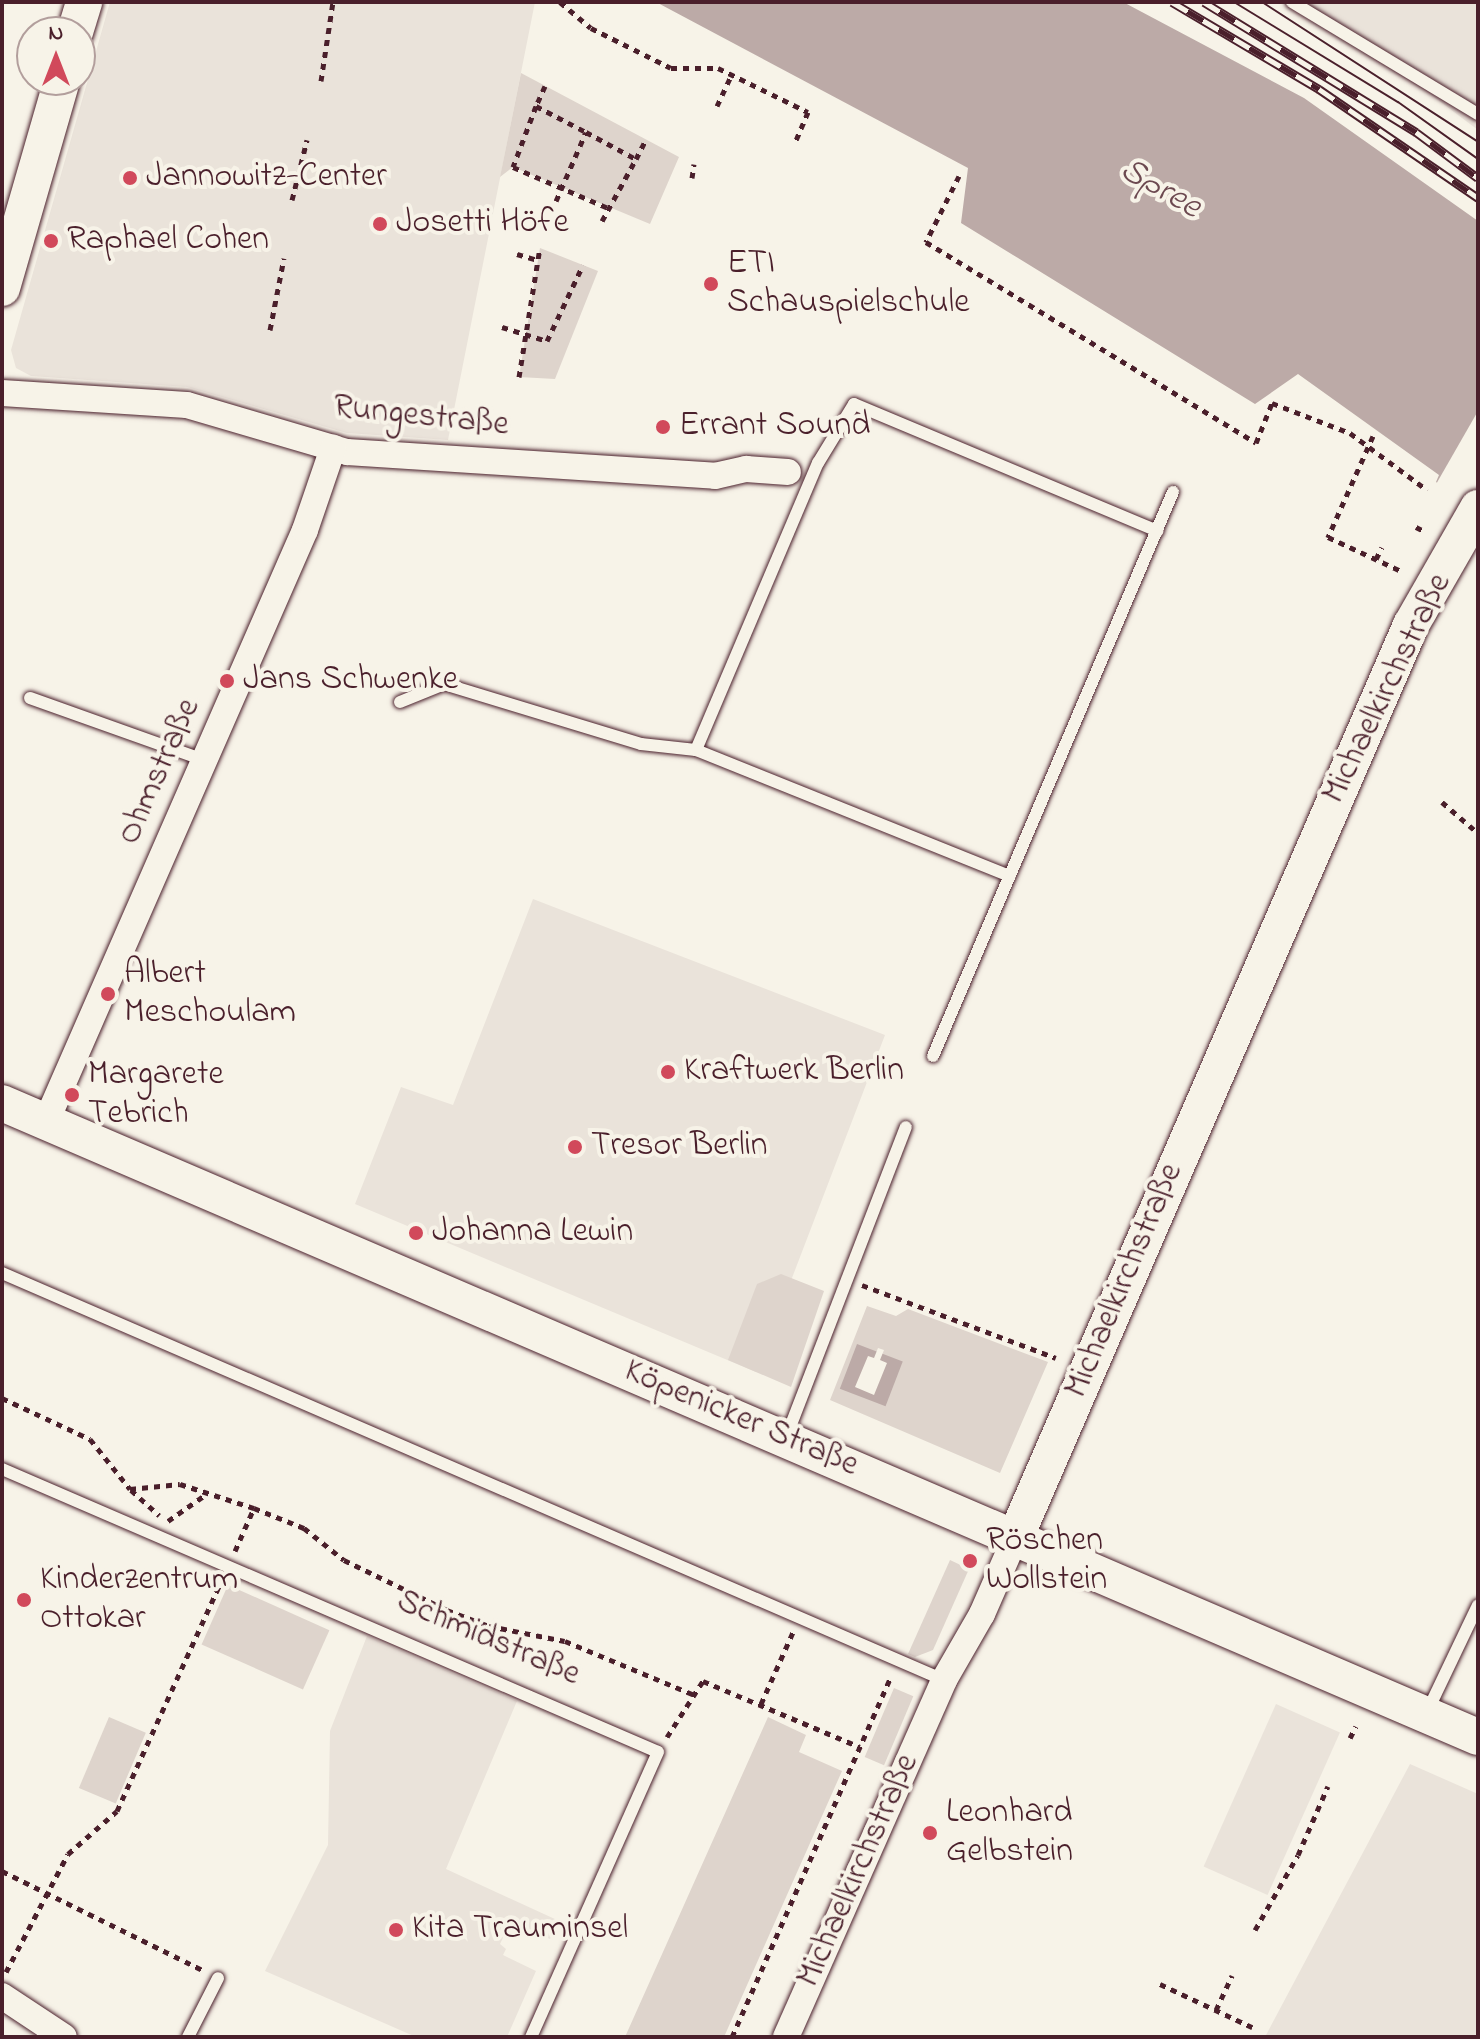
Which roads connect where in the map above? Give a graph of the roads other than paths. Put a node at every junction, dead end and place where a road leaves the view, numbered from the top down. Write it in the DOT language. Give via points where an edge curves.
graph roads {
  1 [pos="1292,2"];
  2 [pos="57,96"];
  3 [pos="1478,114"];
  4 [pos="2,288"];
  5 [pos="2,393"];
  6 [pos="333,448"];
  7 [pos="799,477"];
  8 [pos="1173,492"];
  9 [pos="1473,517"];
  10 [pos="1157,531"];
  11 [pos="30,698"];
  12 [pos="400,702"];
  13 [pos="696,750"];
  14 [pos="204,760"];
  15 [pos="1010,876"];
  16 [pos="933,1056"];
  17 [pos="2,1103"];
  18 [pos="46,1122"];
  19 [pos="906,1127"];
  20 [pos="2,1273"];
  21 [pos="786,1438"];
  22 [pos="2,1469"];
  23 [pos="1016,1536"];
  24 [pos="1478,1605"];
  25 [pos="944,1680"];
  26 [pos="1427,1713"];
  27 [pos="1478,1737"];
  28 [pos="218,1978"];
  29 [pos="2,1996"];
  30 [pos="64,2037"];
  31 [pos="188,2037"];
  32 [pos="531,2037"];
  33 [pos="786,2037"];
  1 -- 3 [label="lane"];
  2 -- 4 [label="main road"];
  5 -- 6 [label="street, Rungestraße" via="187,405"];
  6 -- 7 [label="street, Rungestraße" via="715,476 746,469"];
  6 -- 14 [label="street, Ohmstraße" via="305,530"];
  7 -- 10 [label="lane" via="854,404"];
  7 -- 13 [label="lane"];
  8 -- 10 [label="lane"];
  9 -- 23 [label="main road, Michaelkirchstraße" via="1405,639"];
  10 -- 15 [label="lane"];
  11 -- 14 [label="lane"];
  12 -- 13 [label="lane" via="444,684 641,744"];
  13 -- 15 [label="lane"];
  14 -- 18 [label="street, Ohmstraße"];
  15 -- 16 [label="lane"];
  17 -- 18 [label="main road, Köpenicker Straße"];
  18 -- 21 [label="main road, Köpenicker Straße"];
  19 -- 21 [label="lane"];
  20 -- 25 [label="lane"];
  21 -- 23 [label="main road, Köpenicker Straße"];
  22 -- 32 [label="lane, Schmidstraße" via="658,1752"];
  23 -- 25 [label="street, Michaelkirchstraße" via="982,1614"];
  23 -- 26 [label="main road, Köpenicker Straße"];
  24 -- 26 [label="lane"];
  25 -- 33 [label="street, Michaelkirchstraße"];
  26 -- 27 [label="main road, Köpenicker Straße"];
  28 -- 31 [label="lane"];
  29 -- 30 [label="street"];
}
